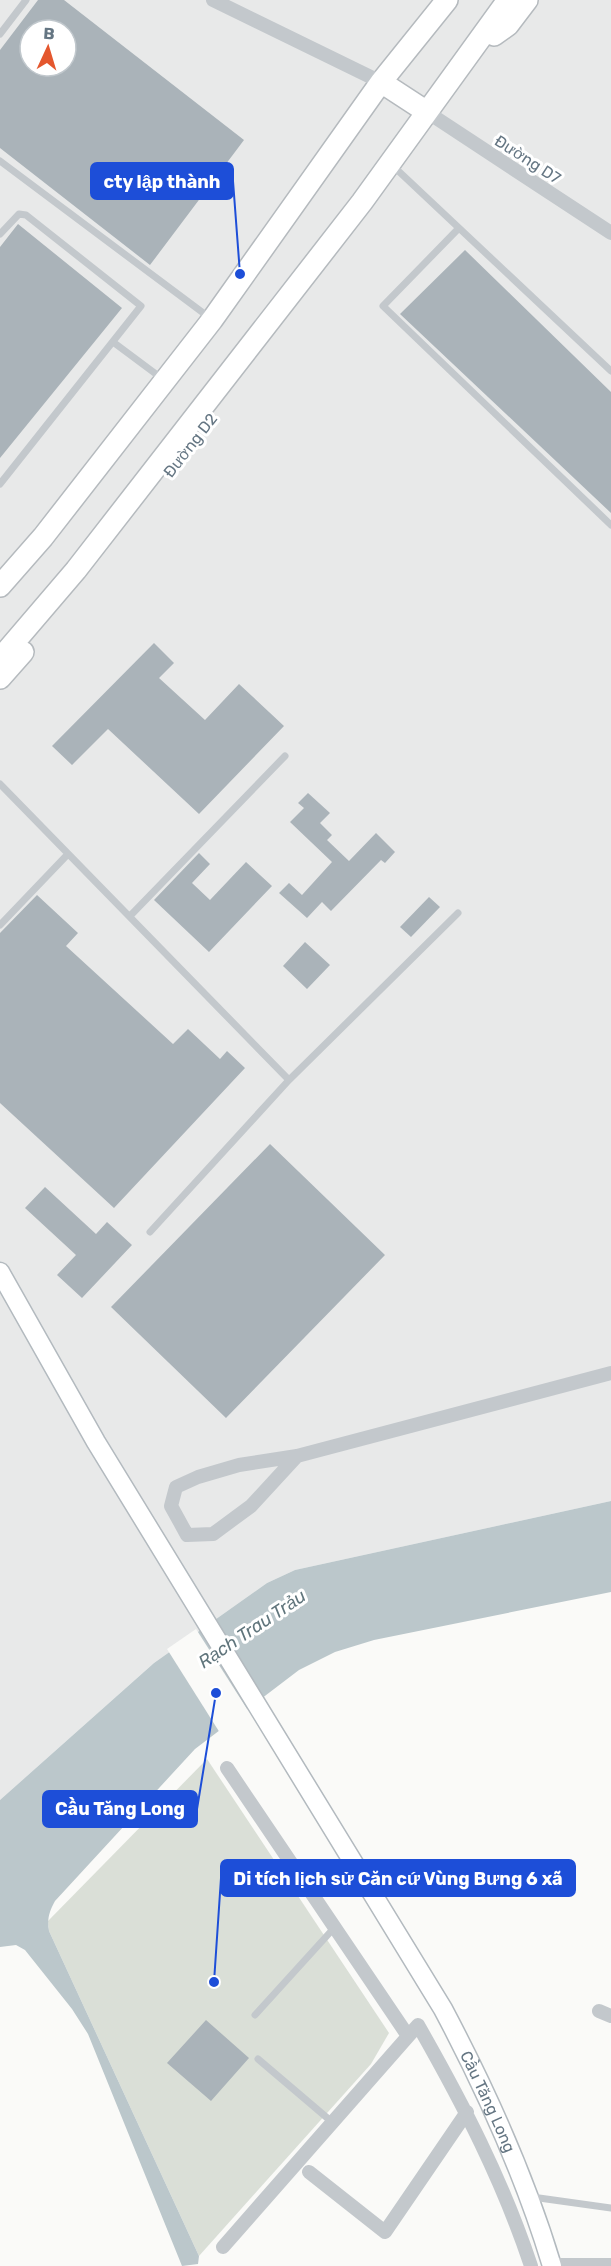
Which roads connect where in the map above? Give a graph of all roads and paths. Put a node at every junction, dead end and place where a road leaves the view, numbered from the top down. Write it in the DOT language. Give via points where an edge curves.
graph roads {
  1 [pos="26,0"];
  2 [pos="213,0"];
  3 [pos="508,0"];
  4 [pos="527,0"];
  5 [pos="444,2"];
  6 [pos="0,34"];
  7 [pos="477,43"];
  8 [pos="381,82"];
  9 [pos="427,112"];
  10 [pos="0,161"];
  11 [pos="390,163"];
  12 [pos="362,202"];
  13 [pos="459,228"];
  14 [pos="611,233"];
  15 [pos="0,234"];
  16 [pos="218,312"];
  17 [pos="113,342"];
  18 [pos="611,371"];
  19 [pos="160,388"];
  20 [pos="0,484"];
  21 [pos="611,525"];
  22 [pos="0,568"];
  23 [pos="0,586"];
  24 [pos="0,659"];
  25 [pos="0,678"];
  26 [pos="285,756"];
  27 [pos="0,784"];
  28 [pos="68,854"];
  29 [pos="458,913"];
  30 [pos="130,916"];
  31 [pos="0,925"];
  32 [pos="289,1080"];
  33 [pos="150,1232"];
  34 [pos="0,1272"];
  35 [pos="611,1373"];
  36 [pos="297,1456"];
  37 [pos="227,1768"];
  38 [pos="334,1929"];
  39 [pos="255,2015"];
  40 [pos="408,2036"];
  41 [pos="258,2059"];
  42 [pos="467,2112"];
  43 [pos="332,2122"];
  44 [pos="309,2172"];
  45 [pos="528,2194"];
  46 [pos="611,2208"];
  47 [pos="223,2247"];
  48 [pos="552,2265"];
  49 [pos="611,2265"];
  50 [pos="531,2266"];
  1 -- 6 [label="lane"];
  2 -- 8 [label="street"];
  3 -- 7 [label="main road, Đường D2"];
  4 -- 7 [label="main road, Đường D2" via="508,25"];
  5 -- 8 [label="main road"];
  7 -- 9 [label="main road, Đường D2"];
  8 -- 9 [label="main road"];
  8 -- 16 [label="main road"];
  9 -- 11 [label="main road, Đường D2"];
  9 -- 14 [label="street, Đường D7"];
  10 -- 16 [label="lane"];
  11 -- 12 [label="main road, Đường D2"];
  11 -- 13 [label="lane"];
  12 -- 24 [label="main road, Đường D2" via="76,570"];
  12 -- 25 [label="main road, Đường D2" via="357,229 91,574"];
  13 -- 18 [label="lane"];
  13 -- 21 [label="lane" via="383,306"];
  15 -- 17 [label="lane" via="14,217 26,215 141,306"];
  16 -- 19 [label="main road"];
  17 -- 19 [label="lane"];
  17 -- 20 [label="lane"];
  19 -- 22 [label="main road" via="135,401"];
  19 -- 23 [label="main road"];
  26 -- 30 [label="lane"];
  27 -- 28 [label="lane"];
  28 -- 30 [label="lane"];
  28 -- 31 [label="lane"];
  29 -- 32 [label="lane"];
  30 -- 32 [label="lane"];
  32 -- 33 [label="lane"];
  34 -- 45 [label="main road, Cầu Tăng Long" via="96,1442 443,2009 491,2104"];
  35 -- 36 [label="street"];
  36 -- 36 [label="street" via="239,1465 198,1477 177,1487 171,1506 187,1535 213,1534 251,1506"];
  37 -- 38 [label="street"];
  38 -- 39 [label="lane"];
  38 -- 40 [label="street"];
  40 -- 42 [label="street" via="418,2025"];
  40 -- 43 [label="street"];
  41 -- 43 [label="lane"];
  42 -- 44 [label="street" via="385,2232"];
  42 -- 50 [label="street" via="506,2198"];
  43 -- 47 [label="street"];
  45 -- 46 [label="lane"];
  45 -- 48 [label="main road, Cầu Tăng Long"];
  48 -- 49 [label="street"];
}
